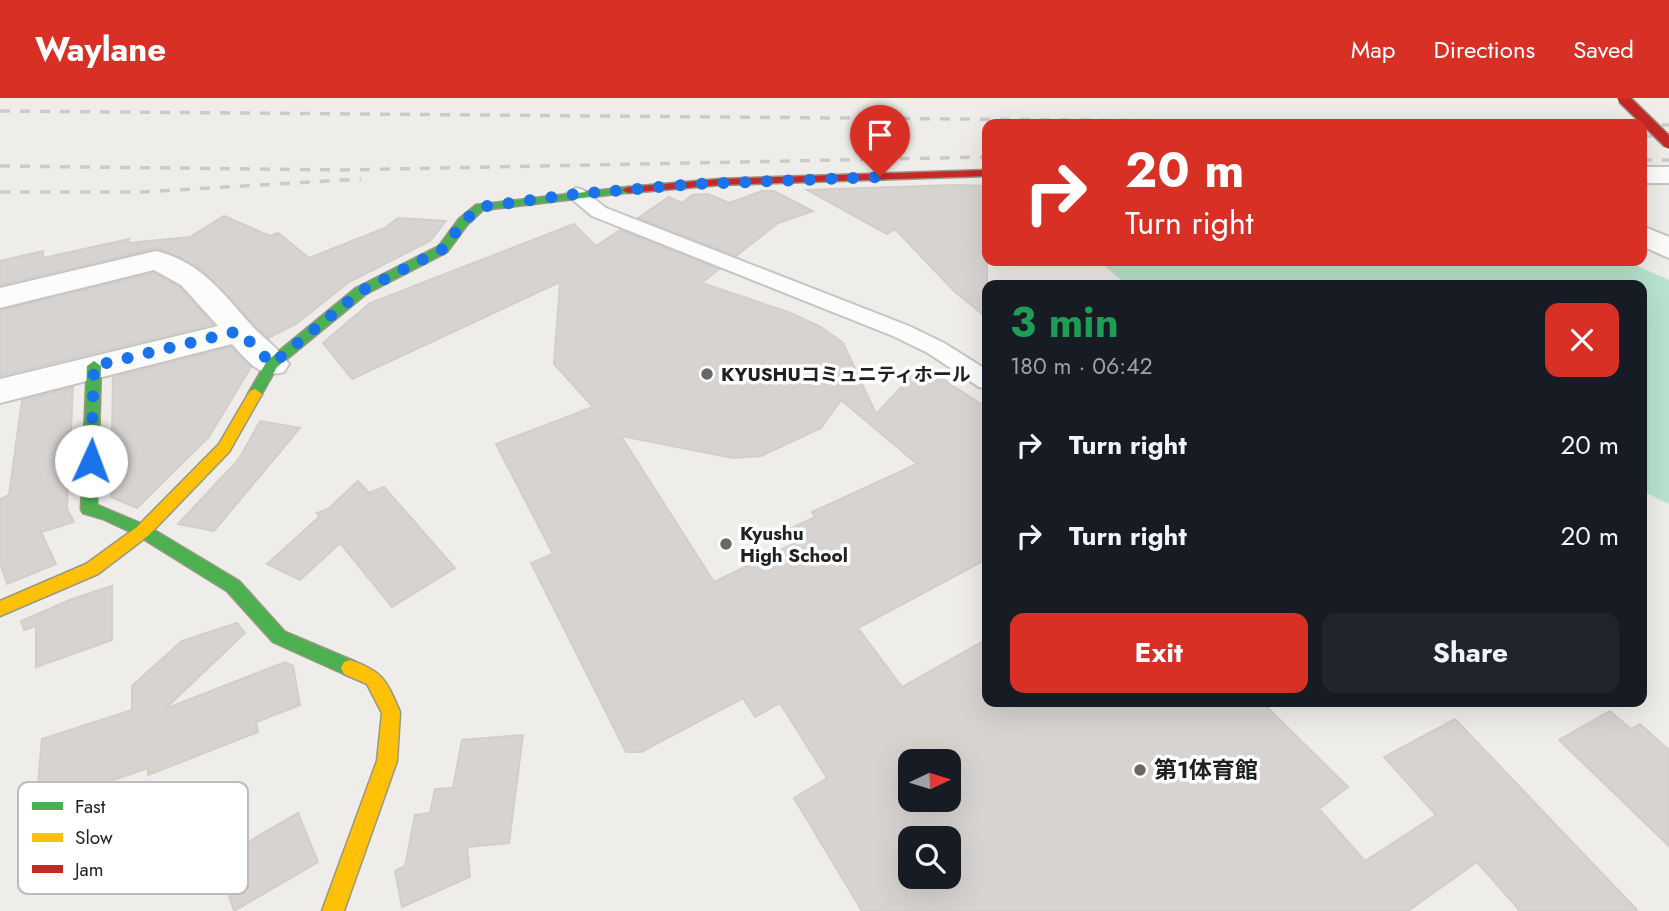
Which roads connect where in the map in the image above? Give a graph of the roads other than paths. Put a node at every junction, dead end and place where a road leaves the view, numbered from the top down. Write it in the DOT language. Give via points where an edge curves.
graph roads {
  1 [pos="1623,98"];
  2 [pos="1644,119"];
  3 [pos="1647,121"];
  4 [pos="1669,143"];
  5 [pos="982,173"];
  6 [pos="1647,175"];
  7 [pos="1669,175"];
  8 [pos="576,194"];
  9 [pos="1647,238"];
  10 [pos="1669,249"];
  11 [pos="0,298"];
  12 [pos="239,331"];
  13 [pos="272,364"];
  14 [pos="94,366"];
  15 [pos="982,378"];
  16 [pos="0,391"];
  17 [pos="143,531"];
  18 [pos="0,609"];
  19 [pos="333,911"];
  1 -- 2 [label="street, bridge"];
  3 -- 4 [label="street, bridge"];
  5 -- 8 [label="street" via="720,183"];
  6 -- 7 [label="street"];
  8 -- 13 [label="street" via="480,207 443,249 361,291"];
  8 -- 15 [label="lane" via="599,212 901,331"];
  9 -- 10 [label="street"];
  11 -- 12 [label="street" via="156,260 171,264 211,295"];
  12 -- 13 [label="street"];
  12 -- 14 [label="street"];
  13 -- 17 [label="street" via="224,448"];
  14 -- 16 [label="street"];
  14 -- 17 [label="street" via="89,509"];
  17 -- 18 [label="street" via="92,569"];
  17 -- 19 [label="street" via="233,586 279,637 373,678 391,712 387,761"];
}
